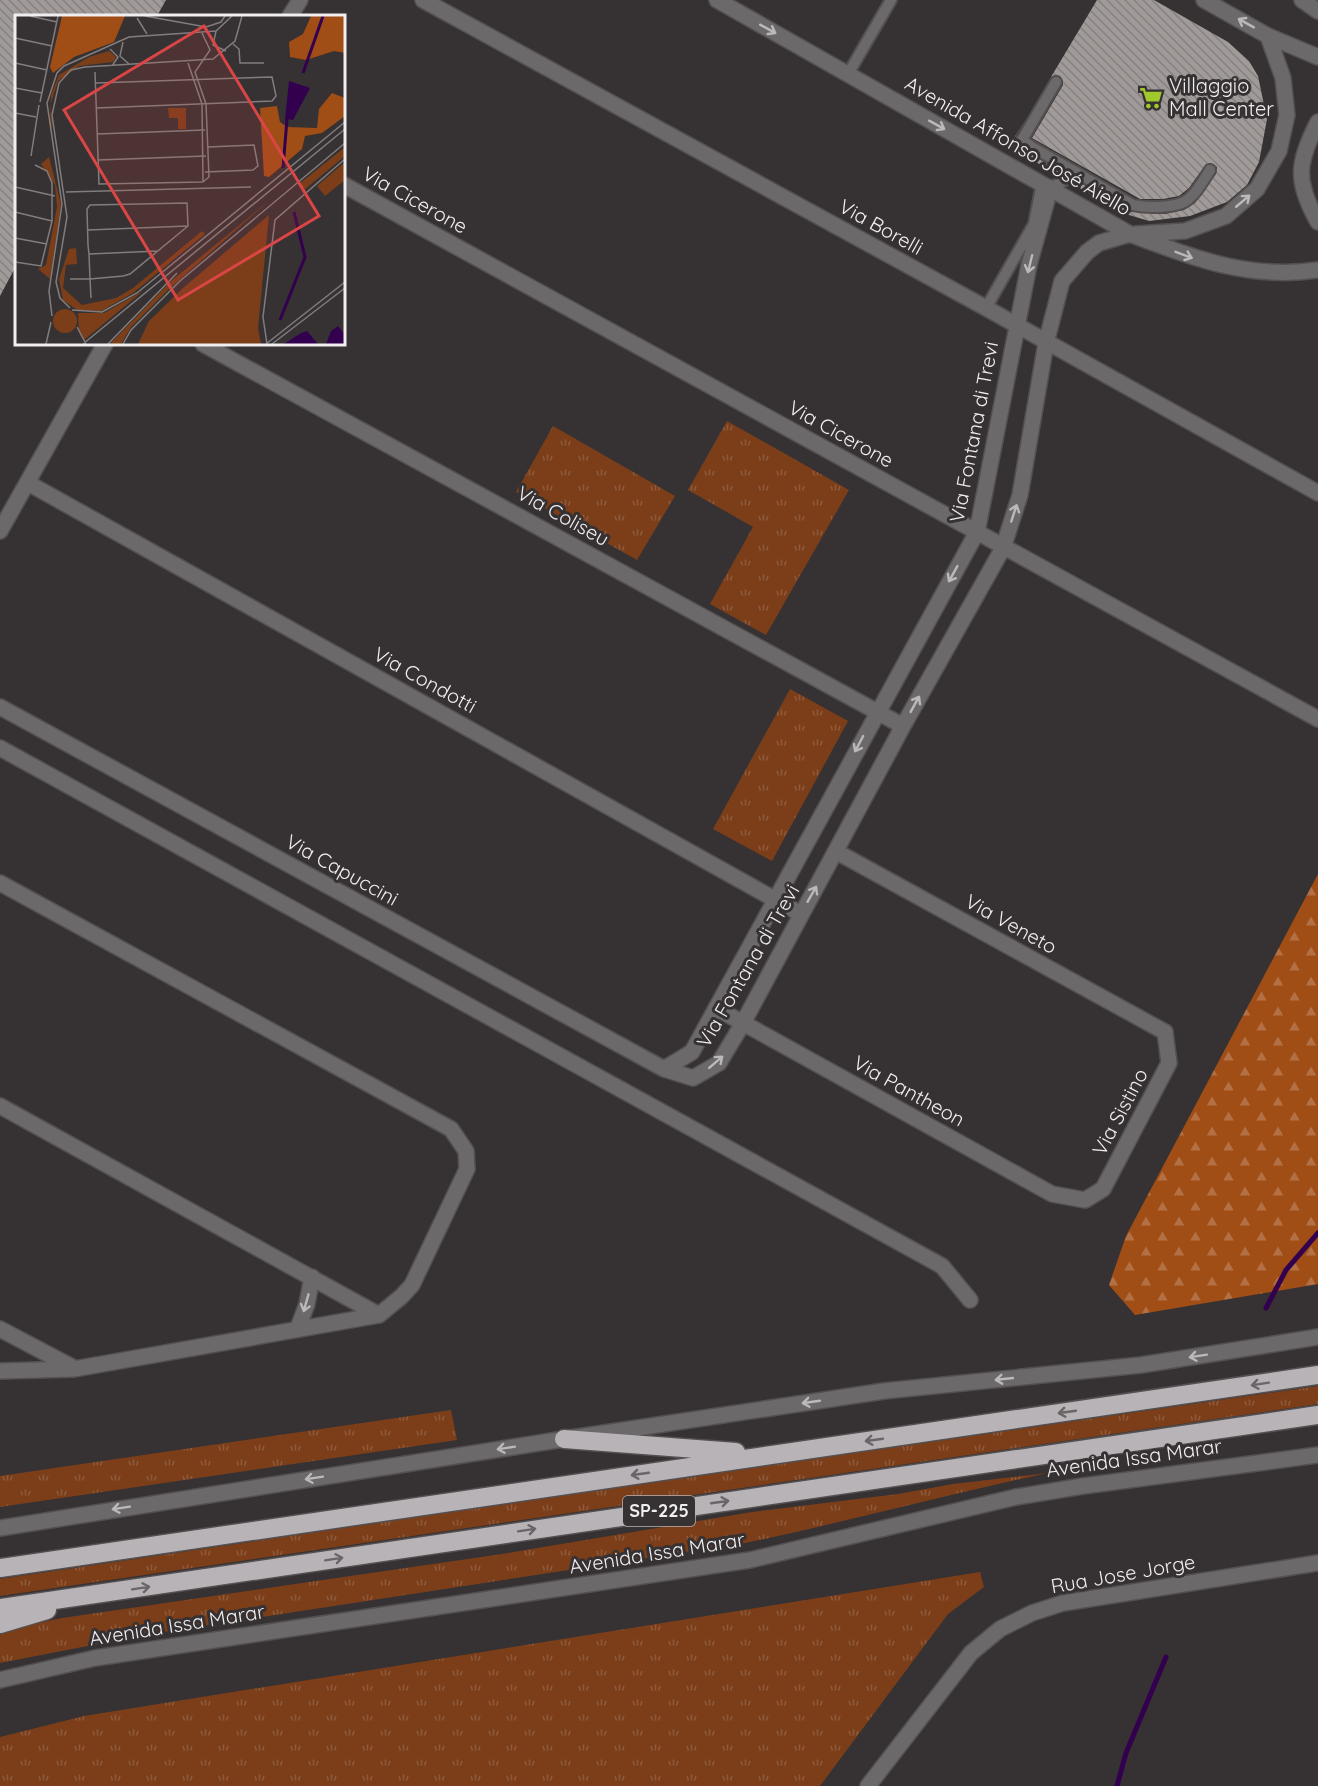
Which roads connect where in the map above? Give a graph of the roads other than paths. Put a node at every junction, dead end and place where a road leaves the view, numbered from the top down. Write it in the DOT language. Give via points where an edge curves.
graph roads {
  1 [pos="300,0"];
  2 [pos="423,0"];
  3 [pos="717,0"];
  4 [pos="891,0"];
  5 [pos="1204,0"];
  6 [pos="1302,0"];
  7 [pos="1318,11"];
  8 [pos="291,15"];
  9 [pos="1268,36"];
  10 [pos="1318,57"];
  11 [pos="848,74"];
  12 [pos="1056,82"];
  13 [pos="1318,122"];
  14 [pos="1210,170"];
  15 [pos="1076,172"];
  16 [pos="345,186"];
  17 [pos="1046,186"];
  18 [pos="1318,222"];
  19 [pos="1130,234"];
  20 [pos="1318,270"];
  21 [pos="986,308"];
  22 [pos="1017,327"];
  23 [pos="1047,343"];
  24 [pos="104,345"];
  25 [pos="205,345"];
  26 [pos="28,483"];
  27 [pos="1318,493"];
  28 [pos="0,531"];
  29 [pos="977,532"];
  30 [pos="1003,548"];
  31 [pos="0,707"];
  32 [pos="876,712"];
  33 [pos="1318,719"];
  34 [pos="903,726"];
  35 [pos="0,748"];
  36 [pos="837,852"];
  37 [pos="0,883"];
  38 [pos="777,899"];
  39 [pos="801,914"];
  40 [pos="716,1008"];
  41 [pos="743,1023"];
  42 [pos="1165,1032"];
  43 [pos="664,1069"];
  44 [pos="0,1106"];
  45 [pos="1086,1200"];
  46 [pos="312,1277"];
  47 [pos="970,1300"];
  48 [pos="379,1315"];
  49 [pos="298,1328"];
  50 [pos="0,1329"];
  51 [pos="1318,1337"];
  52 [pos="74,1369"];
  53 [pos="0,1371"];
  54 [pos="1318,1375"];
  55 [pos="1318,1415"];
  56 [pos="564,1439"];
  57 [pos="768,1455"];
  58 [pos="1318,1455"];
  59 [pos="0,1527"];
  60 [pos="1318,1563"];
  61 [pos="0,1568"];
  62 [pos="105,1593"];
  63 [pos="0,1608"];
  64 [pos="0,1624"];
  65 [pos="0,1680"];
  66 [pos="868,1786"];
  1 -- 8 [label="street"];
  2 -- 21 [label="street, Via Borelli"];
  3 -- 11 [label="street, Avenida Affonso José Aiello, one-way"];
  4 -- 11 [label="lane"];
  9 -- 5 [label="street, one-way"];
  6 -- 7 [label="street"];
  9 -- 10 [label="street"];
  19 -- 9 [label="street, Via Fontana di Trevi, one-way" via="1185,231 1226,216 1257,189 1279,151 1287,115 1283,78"];
  11 -- 17 [label="street, Avenida Affonso José Aiello, one-way"];
  12 -- 15 [label="lane" via="1022,140"];
  13 -- 18 [label="street" via="1305,147 1300,170 1309,206"];
  14 -- 15 [label="lane" via="1183,202 1143,207"];
  15 -- 17 [label="lane" via="1066,180"];
  16 -- 29 [label="street, Via Cicerone"];
  17 -- 19 [label="street, Avenida Affonso José Aiello"];
  17 -- 21 [label="lane" via="1034,224"];
  17 -- 22 [label="street, Via Fontana di Trevi, one-way" via="1047,200"];
  19 -- 20 [label="street, Avenida Affonso José Aiello, one-way" via="1194,259 1241,269 1297,273"];
  19 -- 23 [label="street, Via Fontana di Trevi" via="1099,243 1062,281"];
  21 -- 22 [label="street, Via Borelli"];
  22 -- 23 [label="street, Via Borelli"];
  22 -- 29 [label="street, Via Fontana di Trevi"];
  23 -- 27 [label="street, Via Borelli"];
  30 -- 23 [label="street, Via Fontana di Trevi, one-way" via="1020,495"];
  24 -- 26 [label="street"];
  25 -- 32 [label="street, Via Coliseu"];
  26 -- 28 [label="street"];
  26 -- 38 [label="street, Via Condotti"];
  29 -- 30 [label="street, Via Cicerone"];
  29 -- 32 [label="street, Via Fontana di Trevi, one-way"];
  30 -- 33 [label="street, Via Cicerone"];
  34 -- 30 [label="street, Via Fontana di Trevi, one-way"];
  31 -- 43 [label="street, Via Capuccini"];
  32 -- 34 [label="street, Via Coliseu"];
  32 -- 38 [label="street, Via Fontana di Trevi, one-way"];
  34 -- 36 [label="street, Via Fontana di Trevi"];
  35 -- 47 [label="street" via="942,1266"];
  39 -- 36 [label="street, Via Fontana di Trevi, one-way"];
  36 -- 42 [label="street, Via Veneto"];
  37 -- 48 [label="street" via="452,1129 466,1151 467,1169 412,1285"];
  38 -- 39 [label="street, Via Condotti"];
  38 -- 40 [label="street, Via Fontana di Trevi"];
  39 -- 41 [label="street, Via Fontana di Trevi"];
  40 -- 41 [label="street, Via Pantheon"];
  40 -- 43 [label="street, Via Fontana di Trevi" via="692,1052"];
  43 -- 41 [label="street, Via Fontana di Trevi, one-way" via="693,1077 720,1063"];
  41 -- 45 [label="street, Via Pantheon" via="1052,1194"];
  42 -- 45 [label="street, Via Sistino" via="1169,1064 1103,1189"];
  44 -- 46 [label="street"];
  46 -- 48 [label="street"];
  46 -- 49 [label="street, one-way"];
  48 -- 49 [label="street"];
  49 -- 52 [label="street"];
  50 -- 52 [label="street"];
  51 -- 56 [label="street, one-way" via="1141,1365 884,1391"];
  52 -- 53 [label="street"];
  54 -- 57 [label="highway, SP-225, one-way"];
  62 -- 55 [label="highway, SP-225, one-way"];
  56 -- 57 [label="highway"];
  56 -- 59 [label="street, one-way"];
  57 -- 61 [label="highway, SP-225, one-way"];
  58 -- 65 [label="street, Avenida Issa Marar" via="1045,1491 750,1560 95,1658"];
  60 -- 66 [label="street, Rua Jose Jorge" via="1063,1603 1000,1629 971,1653"];
  62 -- 63 [label="highway, SP-225"];
  62 -- 64 [label="highway"];
}
